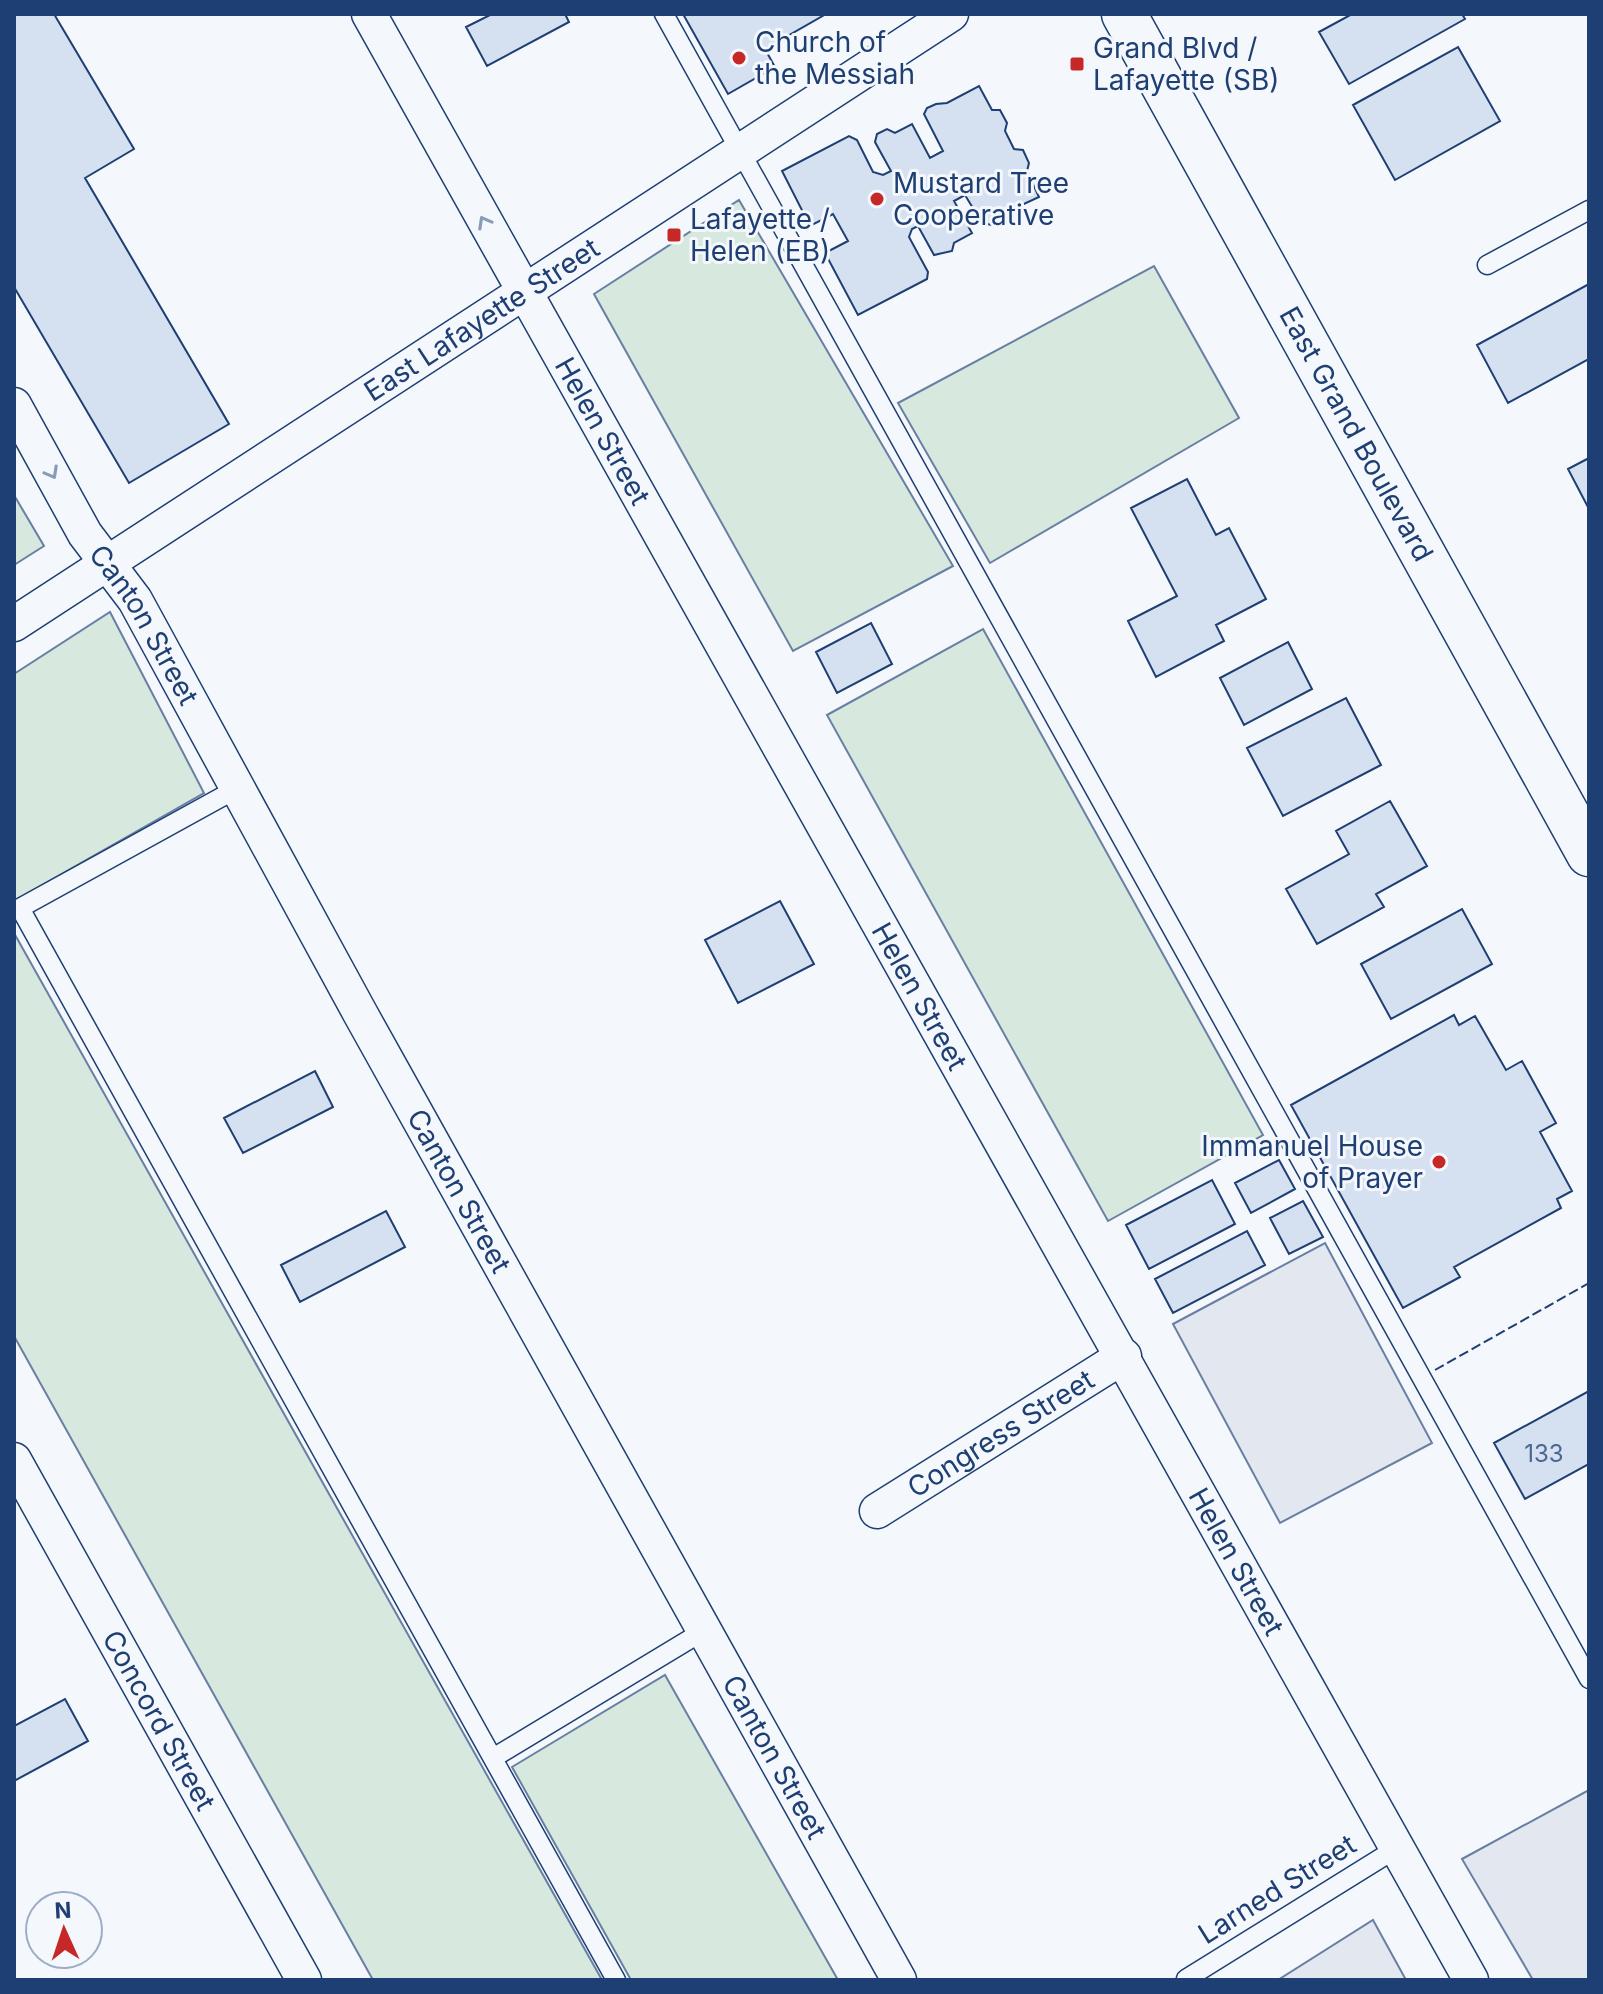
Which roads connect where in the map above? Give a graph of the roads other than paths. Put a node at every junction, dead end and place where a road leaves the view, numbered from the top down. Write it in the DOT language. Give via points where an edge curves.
graph roads {
  1 [pos="369,14"];
  2 [pos="664,14"];
  3 [pos="951,14"];
  4 [pos="1124,14"];
  5 [pos="740,151"];
  6 [pos="1589,210"];
  7 [pos="1487,265"];
  8 [pos="525,289"];
  9 [pos="14,405"];
  10 [pos="108,562"];
  11 [pos="14,624"];
  12 [pos="238,788"];
  13 [pos="1589,854"];
  14 [pos="1124,1356"];
  15 [pos="14,1460"];
  16 [pos="877,1511"];
  17 [pos="705,1630"];
  18 [pos="1589,1679"];
  19 [pos="493,1758"];
  20 [pos="1397,1848"];
  21 [pos="1186,1979"];
  22 [pos="304,1980"];
  23 [pos="616,1980"];
  24 [pos="899,1980"];
  25 [pos="1471,1980"];
  8 -- 1 [label="street, Helen Street, one-way"];
  2 -- 5 [label="lane"];
  3 -- 5 [label="street, East Lafayette Street"];
  4 -- 13 [label="main road, East Grand Boulevard"];
  5 -- 8 [label="street, East Lafayette Street"];
  5 -- 18 [label="lane"];
  6 -- 7 [label="lane"];
  8 -- 10 [label="street, East Lafayette Street"];
  8 -- 14 [label="street, Helen Street"];
  9 -- 10 [label="street, Canton Street, one-way" via="85,534"];
  10 -- 11 [label="street, East Lafayette Street"];
  10 -- 12 [label="street, Canton Street" via="135,600"];
  12 -- 17 [label="street, Canton Street"];
  12 -- 19 [label="lane" via="20,908"];
  14 -- 16 [label="street, Congress Street"];
  14 -- 20 [label="street, Helen Street"];
  15 -- 22 [label="street, Concord Street"];
  17 -- 19 [label="lane"];
  17 -- 24 [label="street, Canton Street"];
  19 -- 23 [label="lane"];
  20 -- 21 [label="lane, Larned Street"];
  20 -- 25 [label="street, Helen Street"];
}
